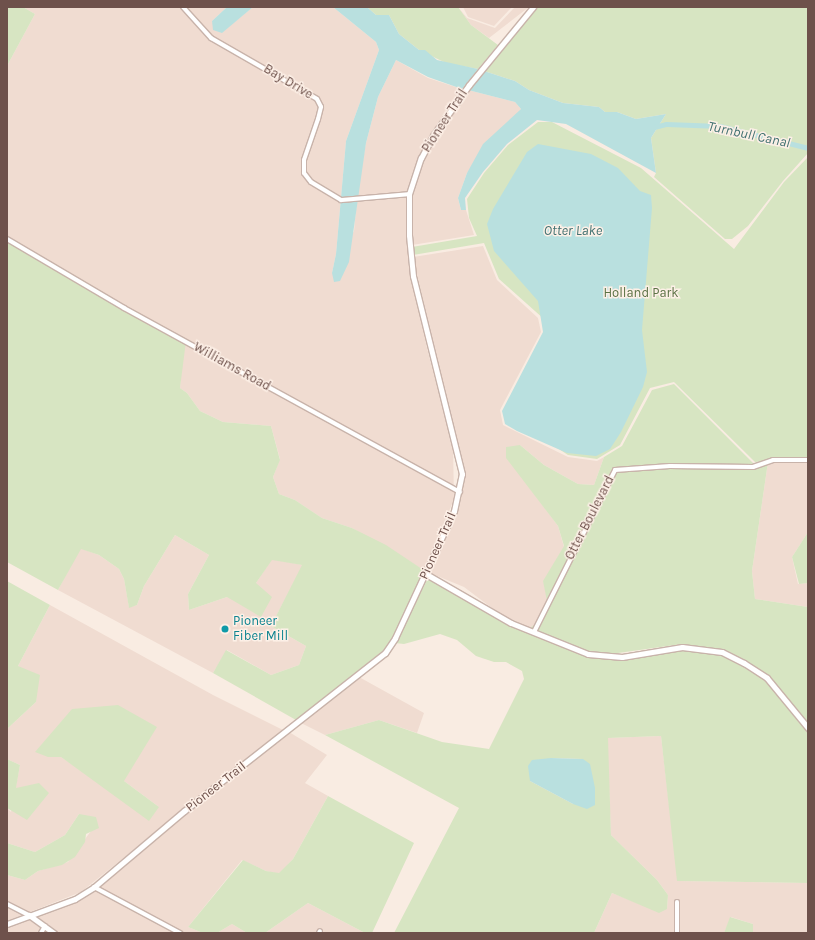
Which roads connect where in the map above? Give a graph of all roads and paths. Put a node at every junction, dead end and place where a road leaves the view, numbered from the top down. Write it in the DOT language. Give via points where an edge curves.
graph roads {
  1 [pos="183,7"];
  2 [pos="533,7"];
  3 [pos="409,194"];
  4 [pos="7,240"];
  5 [pos="808,460"];
  6 [pos="460,492"];
  7 [pos="426,574"];
  8 [pos="534,632"];
  9 [pos="808,728"];
  10 [pos="94,886"];
  11 [pos="677,902"];
  12 [pos="7,904"];
  13 [pos="30,915"];
  14 [pos="7,924"];
  15 [pos="45,926"];
  16 [pos="41,933"];
  17 [pos="54,933"];
  18 [pos="180,933"];
  19 [pos="677,933"];
  1 -- 3 [label="street, Bay Drive" via="211,38 317,99 321,107 304,160 304,173 311,182 327,194 341,200"];
  2 -- 3 [label="street, Pioneer Trail" via="464,91 428,144"];
  3 -- 6 [label="street, Pioneer Trail" via="412,271 462,474"];
  4 -- 6 [label="street, Williams Road" via="124,308"];
  5 -- 8 [label="street, Otter Boulevard" via="774,460 753,467 670,466 615,470"];
  6 -- 7 [label="street, Pioneer Trail"];
  7 -- 8 [label="street" via="511,623"];
  7 -- 10 [label="street, Pioneer Trail" via="396,638 385,652 184,811"];
  8 -- 9 [label="street" via="574,650 600,656 622,657 682,647 722,652 744,662 767,678"];
  10 -- 13 [label="street, Pioneer Trail" via="74,899"];
  10 -- 18 [label="street"];
  11 -- 19 [label="street"];
  12 -- 13 [label="street"];
  13 -- 14 [label="street, Pioneer Trail"];
  13 -- 15 [label="street"];
  15 -- 16 [label="street"];
  15 -- 17 [label="street"];
}
